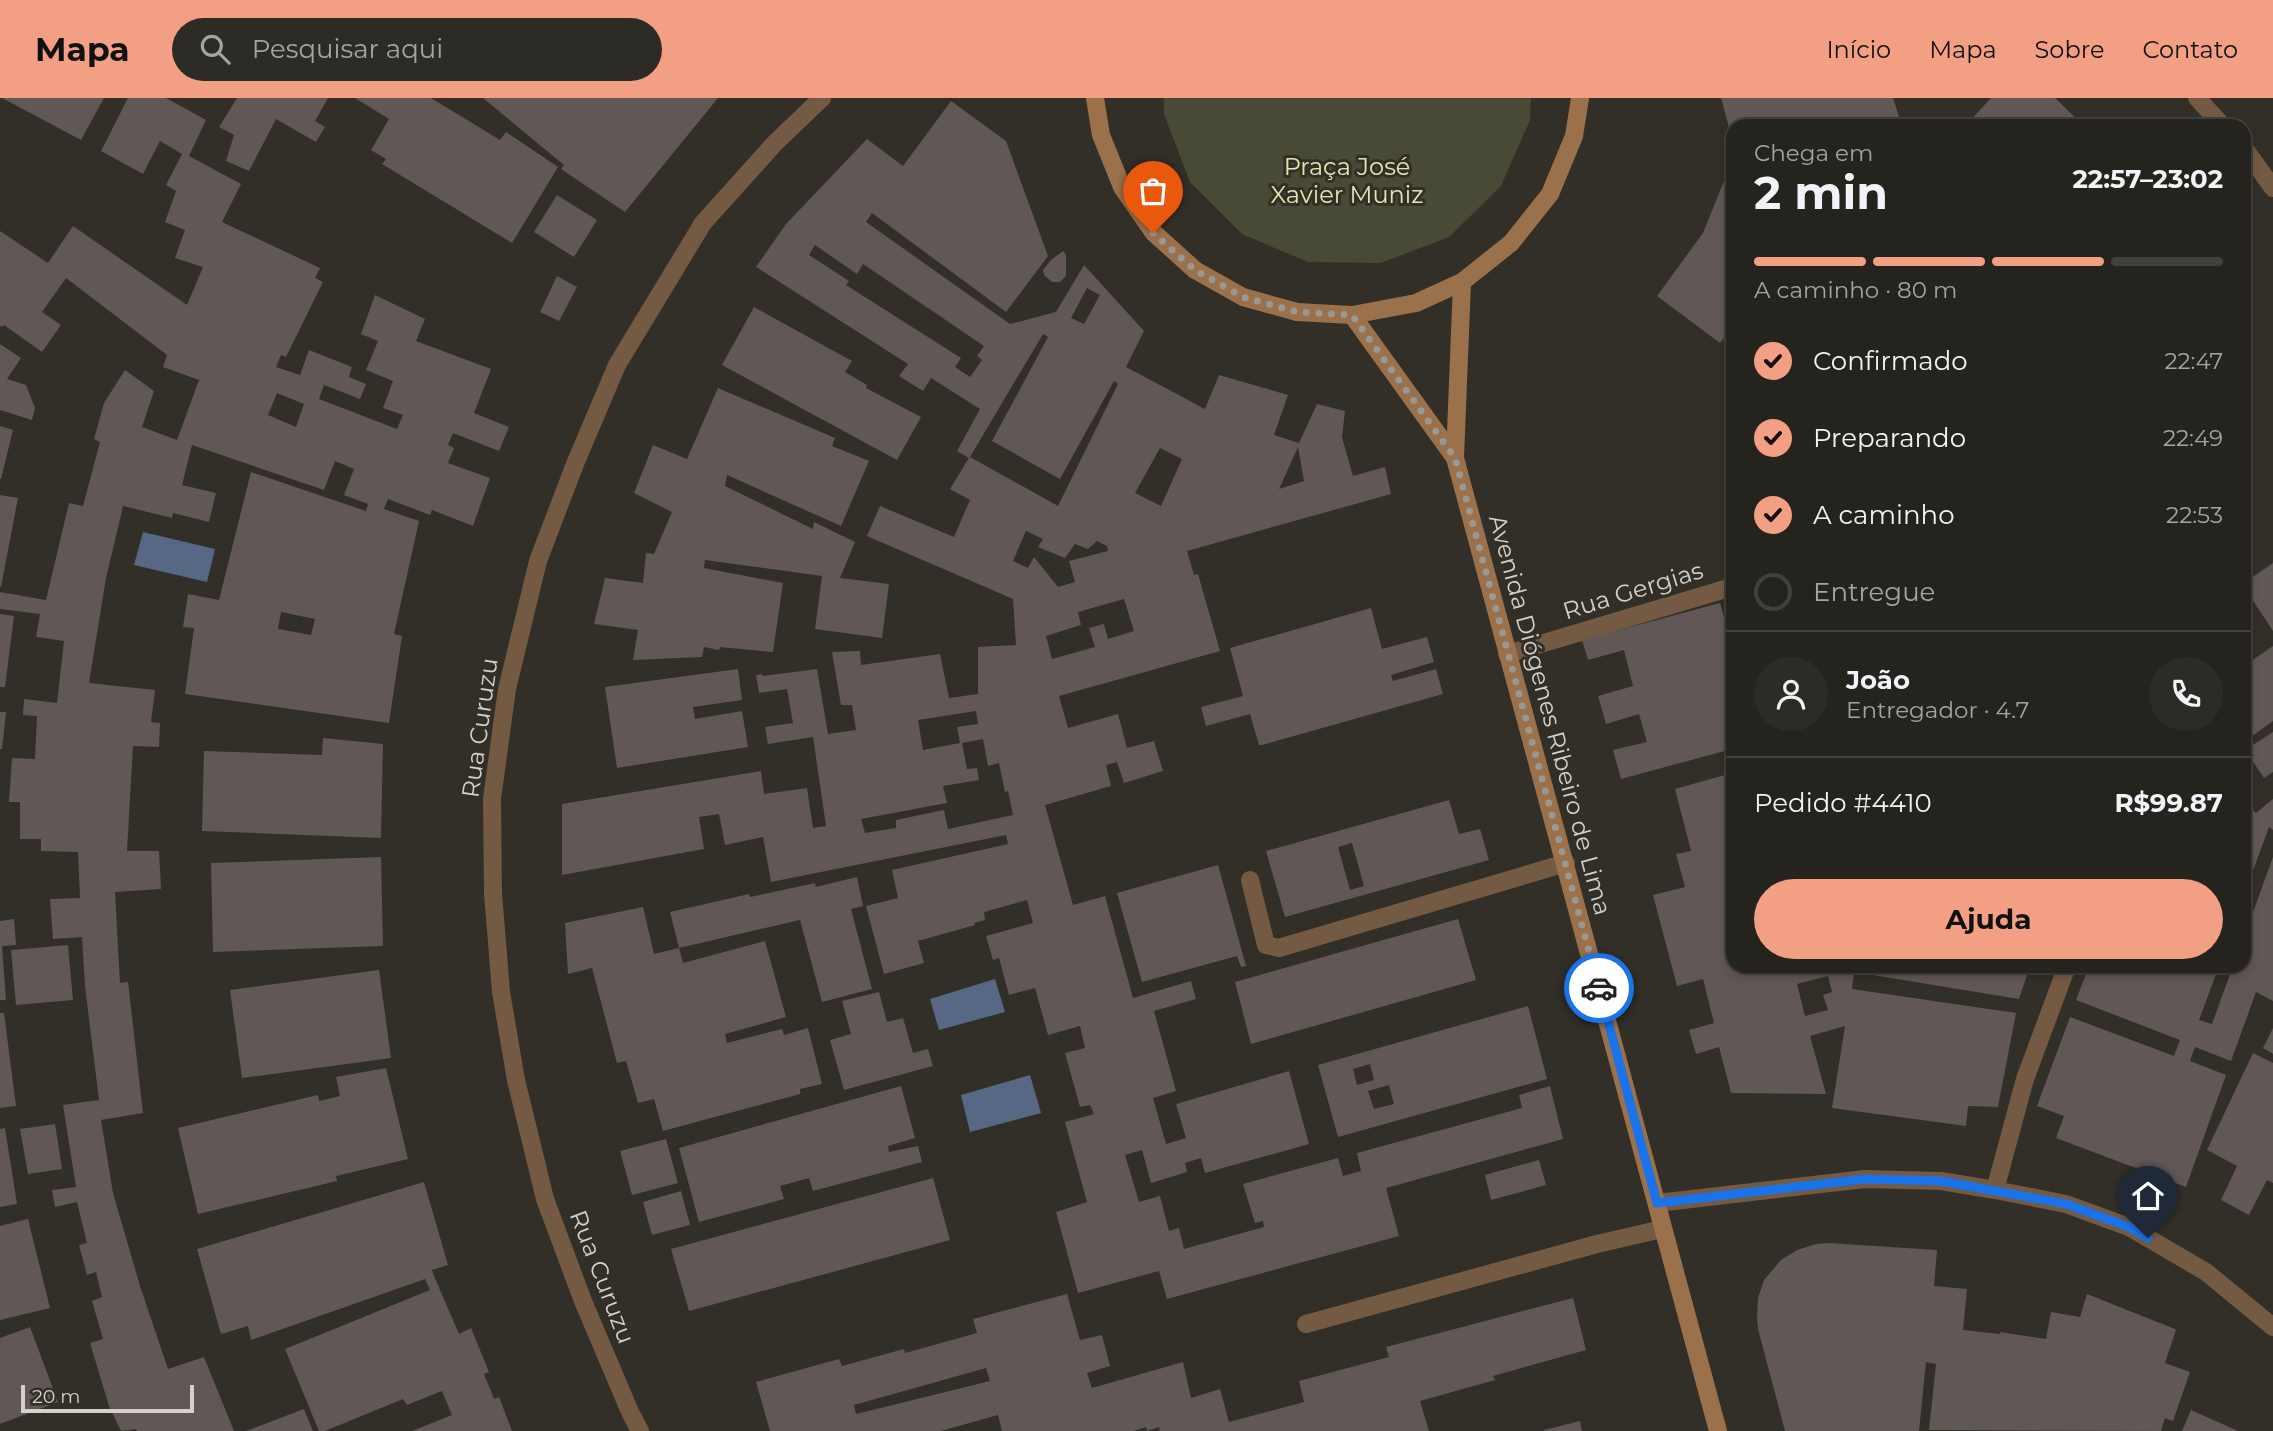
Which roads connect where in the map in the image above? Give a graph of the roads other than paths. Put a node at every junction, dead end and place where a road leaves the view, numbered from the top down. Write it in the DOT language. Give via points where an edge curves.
graph roads {
  1 [pos="822,98"];
  2 [pos="1095,98"];
  3 [pos="1580,98"];
  4 [pos="2197,98"];
  5 [pos="2216,119"];
  6 [pos="2251,158"];
  7 [pos="2273,188"];
  8 [pos="1462,282"];
  9 [pos="1352,315"];
  10 [pos="1455,458"];
  11 [pos="1726,589"];
  12 [pos="1507,654"];
  13 [pos="1566,863"];
  14 [pos="1250,880"];
  15 [pos="2064,973"];
  16 [pos="1995,1189"];
  17 [pos="1657,1203"];
  18 [pos="1662,1229"];
  19 [pos="1306,1324"];
  20 [pos="2273,1327"];
  21 [pos="640,1431"];
  22 [pos="1718,1431"];
  1 -- 21 [label="street, Rua Curuzu" via="703,223 617,365 538,561 507,689 492,799 493,893 501,992 516,1080 545,1199"];
  2 -- 9 [label="main road" via="1101,135 1122,187 1153,233 1195,270 1243,297 1297,312"];
  3 -- 8 [label="main road" via="1574,136 1550,194 1511,243"];
  4 -- 5 [label="street"];
  6 -- 7 [label="street"];
  8 -- 9 [label="main road" via="1416,303"];
  8 -- 10 [label="main road, Avenida Diógenes Ribeiro de Lima"];
  9 -- 10 [label="main road, Avenida Diógenes Ribeiro de Lima"];
  10 -- 12 [label="main road, Avenida Diógenes Ribeiro de Lima"];
  11 -- 12 [label="street, Rua Gergias"];
  12 -- 13 [label="main road, Avenida Diógenes Ribeiro de Lima"];
  13 -- 14 [label="street" via="1279,948 1266,945"];
  13 -- 17 [label="main road, Avenida Diógenes Ribeiro de Lima"];
  15 -- 16 [label="street" via="2025,1079"];
  16 -- 17 [label="street" via="1941,1181 1865,1179"];
  16 -- 20 [label="street" via="2066,1204 2129,1227 2206,1272"];
  17 -- 18 [label="main road, Avenida Diógenes Ribeiro de Lima"];
  18 -- 19 [label="street"];
  18 -- 22 [label="main road, Avenida Diógenes Ribeiro de Lima"];
}
